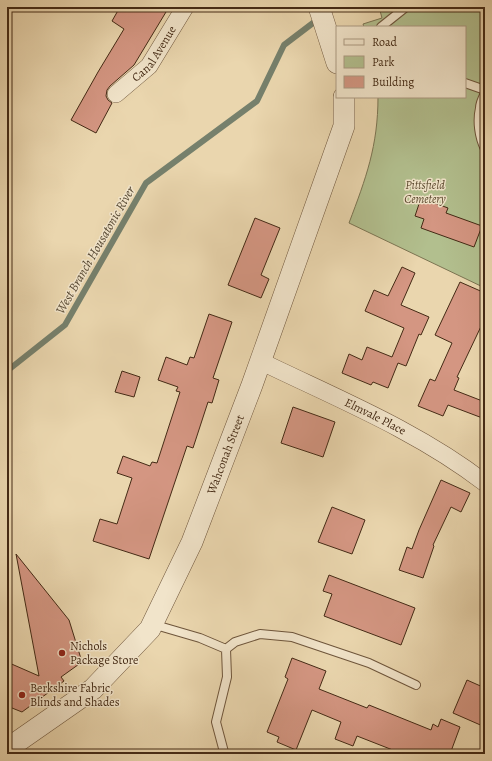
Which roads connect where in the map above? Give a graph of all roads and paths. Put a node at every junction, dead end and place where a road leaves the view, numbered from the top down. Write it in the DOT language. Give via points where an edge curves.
graph roads {
  1 [pos="185,7"];
  2 [pos="319,7"];
  3 [pos="406,7"];
  4 [pos="382,26"];
  5 [pos="335,54"];
  6 [pos="466,83"];
  7 [pos="485,91"];
  8 [pos="116,94"];
  9 [pos="344,98"];
  10 [pos="485,149"];
  11 [pos="260,361"];
  12 [pos="485,483"];
  13 [pos="152,624"];
  14 [pos="226,649"];
  15 [pos="416,685"];
  16 [pos="7,749"];
  17 [pos="11,754"];
  18 [pos="227,754"];
  1 -- 8 [label="street, Canal Avenue" via="148,66"];
  2 -- 5 [label="street"];
  3 -- 4 [label="lane"];
  6 -- 7 [label="lane"];
  7 -- 10 [label="lane" via="480,107 479,124"];
  9 -- 11 [label="street, Wahconah Street" via="344,126"];
  11 -- 12 [label="street, Elmvale Place" via="412,435 463,466"];
  11 -- 13 [label="street, Wahconah Street" via="192,542"];
  13 -- 14 [label="lane" via="200,638"];
  13 -- 16 [label="street, Wahconah Street" via="93,689"];
  14 -- 15 [label="lane" via="234,642 260,634 292,637 369,663"];
  14 -- 18 [label="lane" via="227,677 216,722 224,752"];
  16 -- 17 [label="street"];
}
